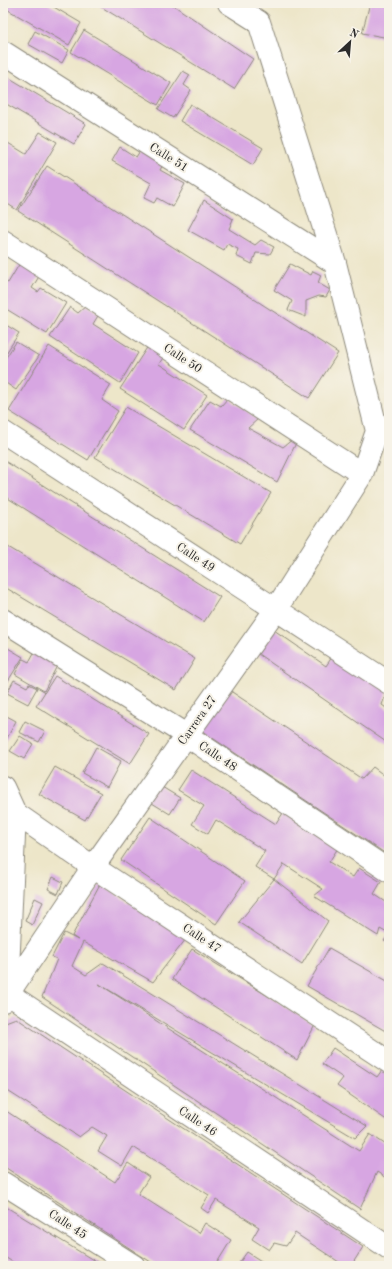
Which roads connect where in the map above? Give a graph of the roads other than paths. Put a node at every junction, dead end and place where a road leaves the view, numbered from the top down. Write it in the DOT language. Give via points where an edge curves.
graph roads {
  1 [pos="229,3"];
  2 [pos="3,52"];
  3 [pos="3,241"];
  4 [pos="335,263"];
  5 [pos="3,432"];
  6 [pos="362,474"];
  7 [pos="276,609"];
  8 [pos="3,620"];
  9 [pos="389,683"];
  10 [pos="186,735"];
  11 [pos="3,787"];
  12 [pos="16,813"];
  13 [pos="93,867"];
  14 [pos="389,871"];
  15 [pos="5,997"];
  16 [pos="389,1062"];
  17 [pos="3,1183"];
  18 [pos="389,1248"];
  19 [pos="134,1266"];
  1 -- 4 [label="street" via="259,22"];
  2 -- 4 [label="street, Calle 51"];
  3 -- 6 [label="street, Calle 50"];
  4 -- 6 [label="street, Carrera 27" via="377,431"];
  5 -- 7 [label="street, Calle 49"];
  6 -- 7 [label="street, Carrera 27"];
  7 -- 9 [label="street, Calle 49"];
  7 -- 10 [label="street, Carrera 27"];
  8 -- 10 [label="street, Calle 48"];
  10 -- 13 [label="street, Carrera 27"];
  10 -- 14 [label="street, Calle 48"];
  11 -- 12 [label="street"];
  12 -- 13 [label="street, Calle 47"];
  12 -- 15 [label="street"];
  13 -- 15 [label="street, Carrera 27"];
  13 -- 16 [label="street, Calle 47"];
  15 -- 18 [label="street, Calle 46"];
  17 -- 19 [label="street, Calle 45"];
}
